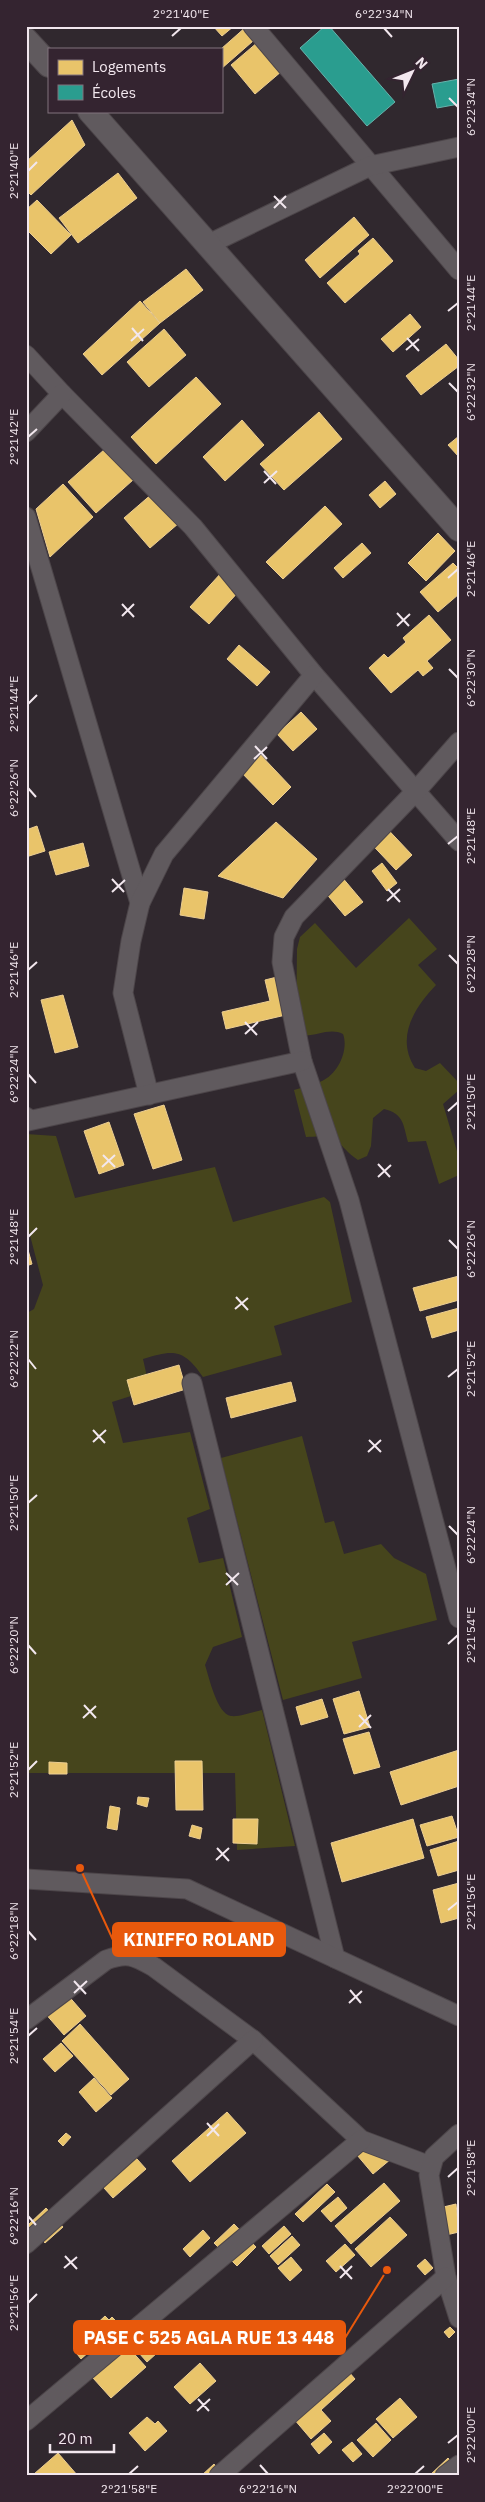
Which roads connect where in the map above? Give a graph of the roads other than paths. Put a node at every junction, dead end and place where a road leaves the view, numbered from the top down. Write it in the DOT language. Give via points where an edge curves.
graph roads {
  1 [pos="253,26"];
  2 [pos="26,40"];
  3 [pos="48,64"];
  4 [pos="91,112"];
  5 [pos="459,148"];
  6 [pos="370,166"];
  7 [pos="209,244"];
  8 [pos="459,270"];
  9 [pos="26,355"];
  10 [pos="62,394"];
  11 [pos="26,432"];
  12 [pos="26,517"];
  13 [pos="459,529"];
  14 [pos="314,675"];
  15 [pos="459,742"];
  16 [pos="416,791"];
  17 [pos="459,841"];
  18 [pos="140,903"];
  19 [pos="302,1061"];
  20 [pos="149,1095"];
  21 [pos="26,1117"];
  22 [pos="192,1382"];
  23 [pos="459,1618"];
  24 [pos="26,1879"];
  25 [pos="335,1958"];
  26 [pos="459,2016"];
  27 [pos="26,2020"];
  28 [pos="253,2040"];
  29 [pos="459,2134"];
  30 [pos="361,2140"];
  31 [pos="430,2166"];
  32 [pos="26,2244"];
  33 [pos="446,2277"];
  34 [pos="459,2318"];
  35 [pos="26,2421"];
  36 [pos="459,2465"];
  37 [pos="219,2476"];
  38 [pos="445,2476"];
  1 -- 6 [label="street"];
  2 -- 3 [label="street"];
  4 -- 7 [label="street"];
  5 -- 6 [label="street"];
  6 -- 7 [label="street"];
  6 -- 8 [label="street"];
  7 -- 13 [label="street"];
  9 -- 10 [label="street"];
  10 -- 11 [label="street"];
  10 -- 14 [label="street" via="193,528"];
  12 -- 18 [label="street"];
  14 -- 16 [label="street"];
  14 -- 18 [label="street" via="164,854"];
  15 -- 16 [label="street"];
  16 -- 17 [label="street"];
  16 -- 19 [label="street" via="307,901 284,937 282,962"];
  18 -- 20 [label="street" via="123,993"];
  19 -- 20 [label="street"];
  19 -- 23 [label="street" via="350,1200"];
  20 -- 21 [label="street" via="28,1121"];
  22 -- 25 [label="street"];
  24 -- 25 [label="street" via="187,1889"];
  25 -- 26 [label="street"];
  27 -- 28 [label="street" via="106,1960 122,1954 154,1967"];
  28 -- 30 [label="street"];
  28 -- 32 [label="street"];
  29 -- 31 [label="street" via="434,2157"];
  30 -- 31 [label="street"];
  30 -- 35 [label="street"];
  31 -- 33 [label="street"];
  33 -- 34 [label="street"];
  33 -- 37 [label="street"];
  36 -- 38 [label="street"];
}
